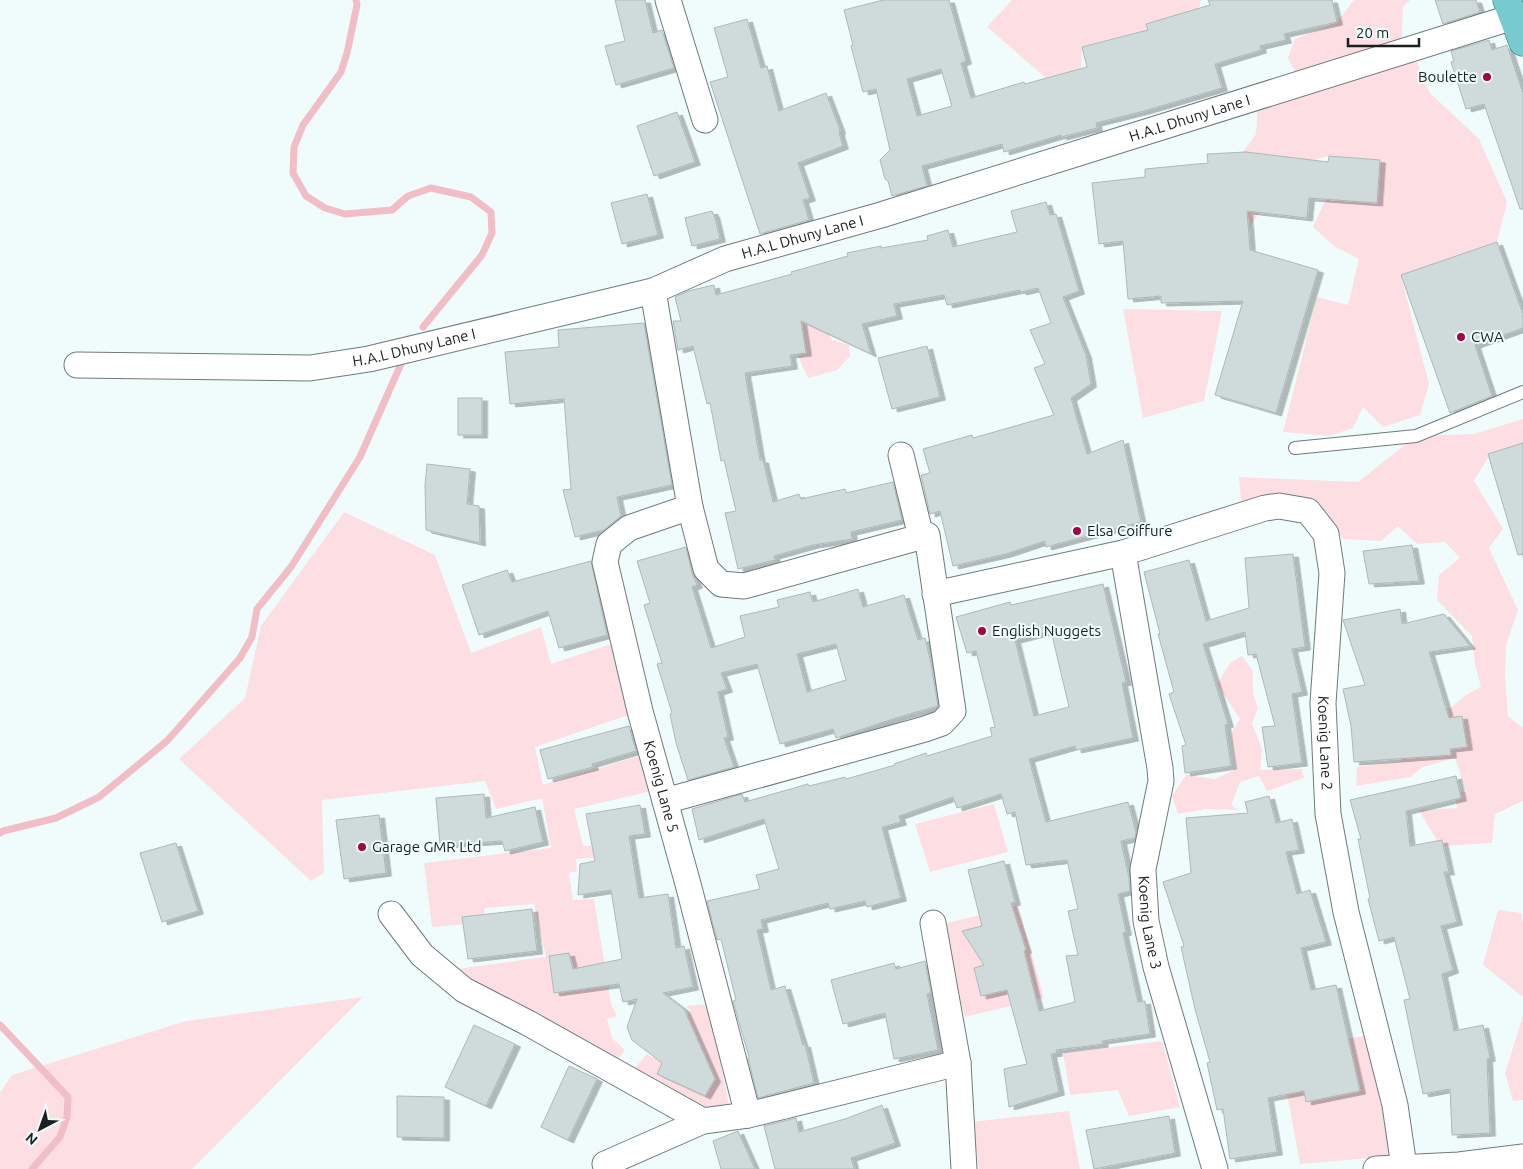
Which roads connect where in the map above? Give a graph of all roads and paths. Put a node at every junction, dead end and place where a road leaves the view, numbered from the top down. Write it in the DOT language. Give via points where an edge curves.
graph roads {
  1 [pos="668,0"];
  2 [pos="1514,20"];
  3 [pos="705,120"];
  4 [pos="653,291"];
  5 [pos="77,365"];
  6 [pos="1523,392"];
  7 [pos="1295,448"];
  8 [pos="901,455"];
  9 [pos="690,507"];
  10 [pos="921,536"];
  11 [pos="1123,553"];
  12 [pos="935,594"];
  13 [pos="665,801"];
  14 [pos="391,914"];
  15 [pos="933,923"];
  16 [pos="958,1064"];
  17 [pos="748,1115"];
  18 [pos="703,1121"];
  19 [pos="1523,1157"];
  20 [pos="605,1164"];
  21 [pos="1404,1167"];
  22 [pos="964,1169"];
  23 [pos="1215,1169"];
  24 [pos="1376,1169"];
  1 -- 3 [label="street"];
  2 -- 4 [label="street, H.A.L Dhuny Lane I" via="881,215 725,259"];
  4 -- 5 [label="street, H.A.L Dhuny Lane I" via="369,359 310,368"];
  4 -- 9 [label="street"];
  6 -- 7 [label="lane" via="1416,436"];
  8 -- 10 [label="street"];
  9 -- 10 [label="street" via="706,568 721,584 744,586"];
  9 -- 13 [label="street, Koenig Lane 5" via="629,528 609,544 605,562"];
  10 -- 12 [label="street" via="927,535"];
  11 -- 12 [label="street, Koenig Lane 2"];
  11 -- 21 [label="street, Koenig Lane 2" via="1280,506 1308,511 1326,534 1332,573 1323,703 1328,814 1346,912 1395,1105"];
  11 -- 23 [label="street, Koenig Lane 3" via="1161,781 1143,869 1146,921 1156,967"];
  12 -- 13 [label="street" via="953,711 942,723"];
  13 -- 17 [label="street, Koenig Lane 5"];
  14 -- 18 [label="street" via="422,954 464,990"];
  15 -- 16 [label="street"];
  16 -- 17 [label="street"];
  16 -- 22 [label="street"];
  17 -- 18 [label="street"];
  18 -- 20 [label="street"];
  19 -- 21 [label="street" via="1459,1165"];
  21 -- 24 [label="street"];
}
